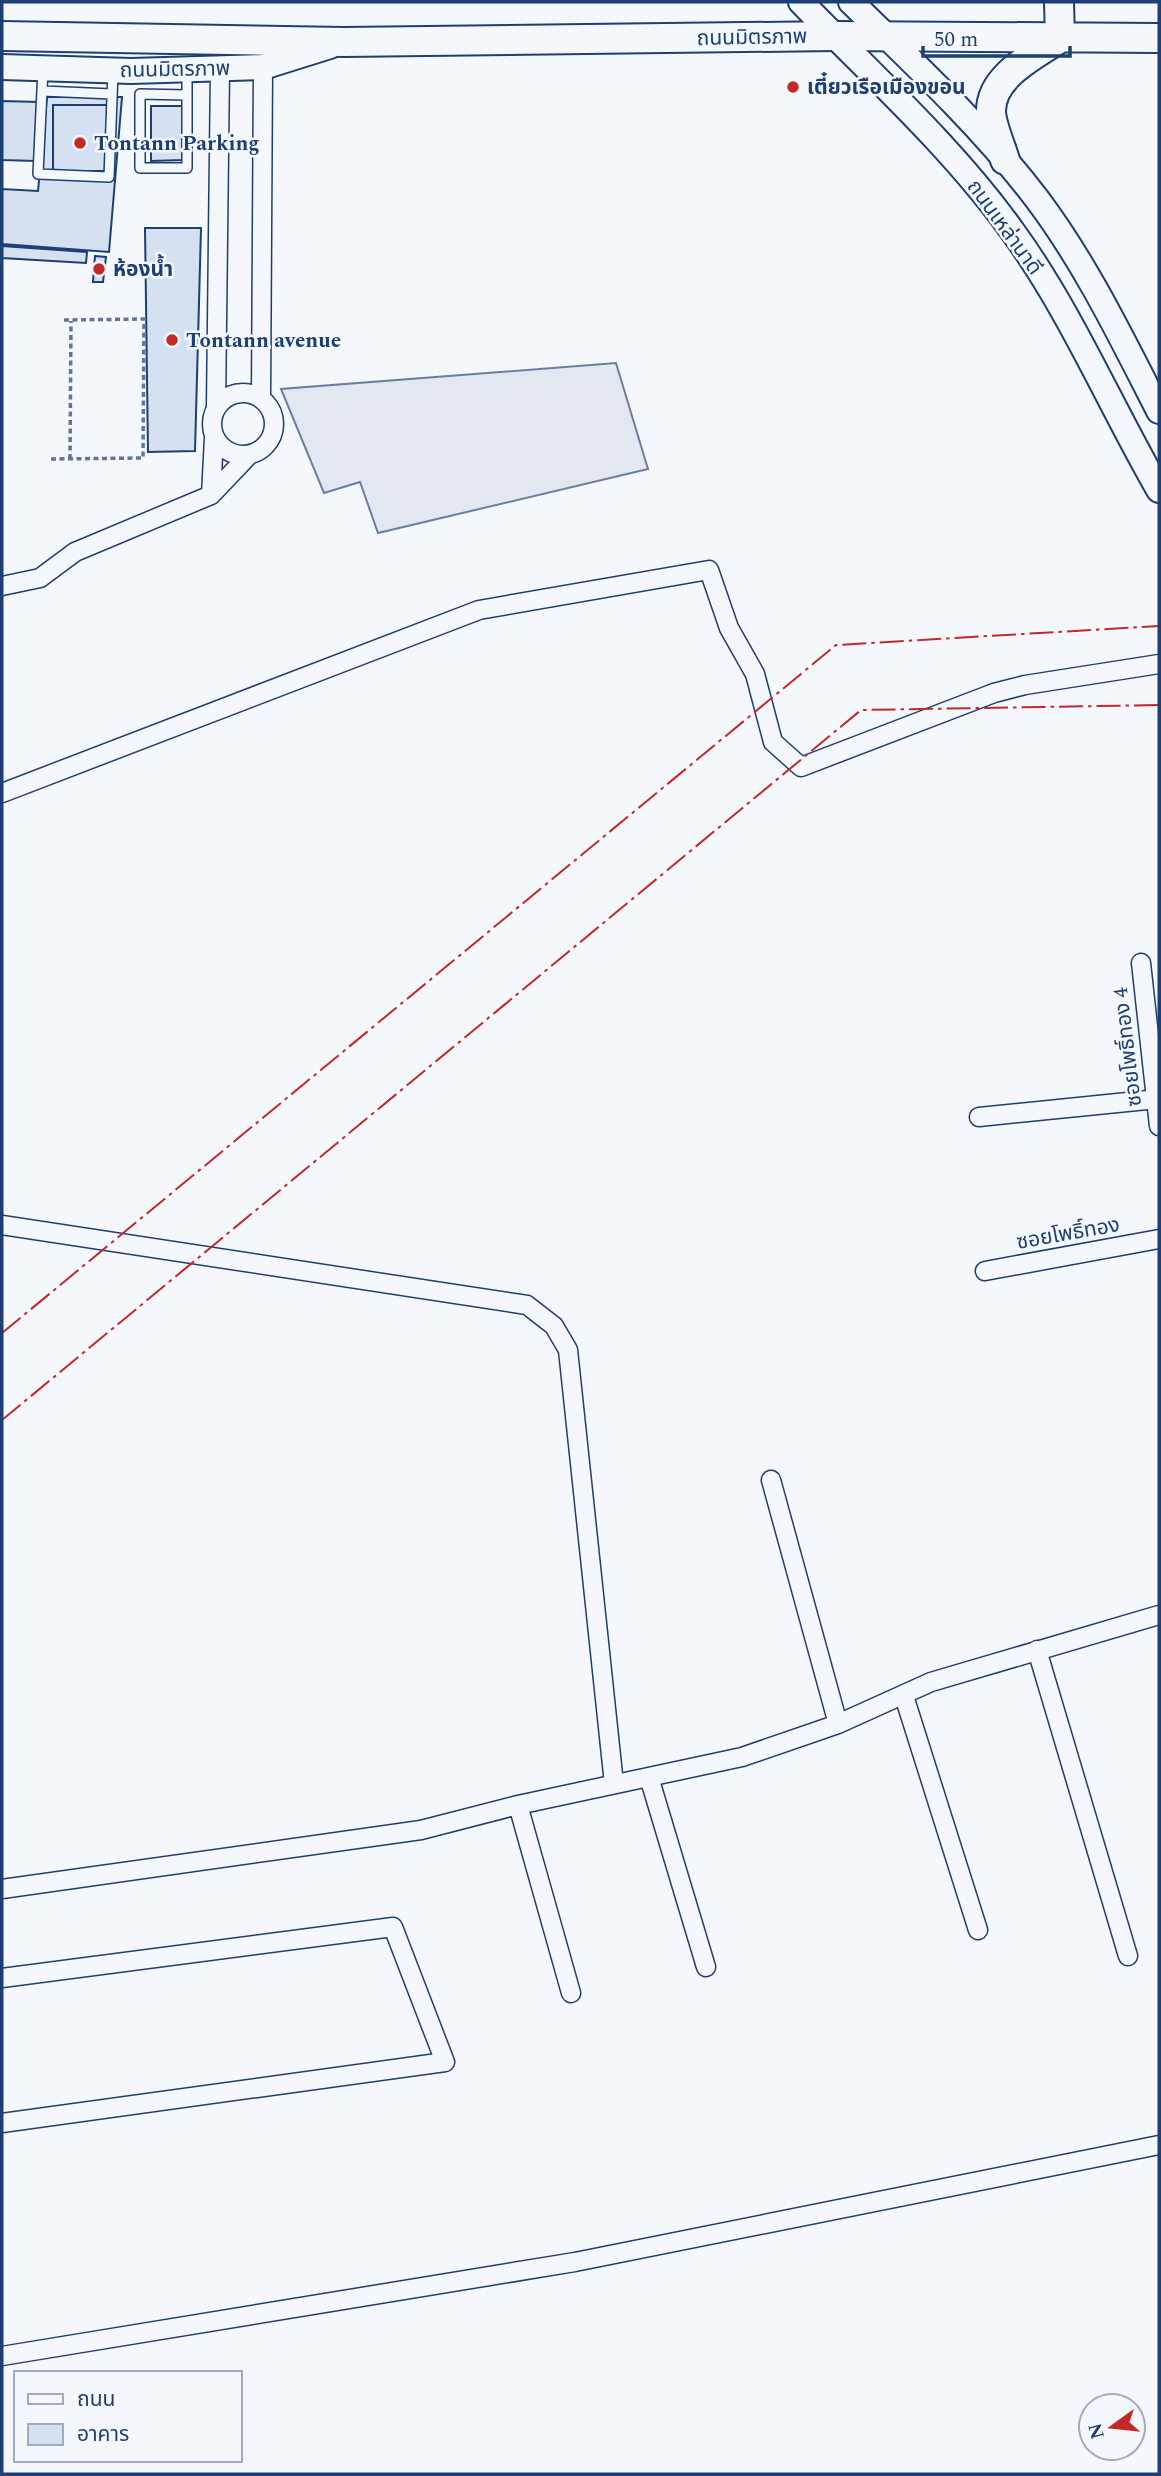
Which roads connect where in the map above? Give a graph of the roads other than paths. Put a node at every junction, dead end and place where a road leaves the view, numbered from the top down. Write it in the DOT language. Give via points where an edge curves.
graph roads {
  1 [pos="801,2"];
  2 [pos="851,2"];
  3 [pos="1059,2"];
  4 [pos="2,36"];
  5 [pos="835,36"];
  6 [pos="886,37"];
  7 [pos="1060,38"];
  8 [pos="1159,38"];
  9 [pos="344,41"];
  10 [pos="2,67"];
  11 [pos="263,67"];
  12 [pos="220,68"];
  13 [pos="187,69"];
  14 [pos="43,80"];
  15 [pos="113,82"];
  16 [pos="187,95"];
  17 [pos="1005,160"];
  18 [pos="261,398"];
  19 [pos="1156,398"];
  20 [pos="216,407"];
  21 [pos="214,438"];
  22 [pos="249,455"];
  23 [pos="1159,490"];
  24 [pos="212,495"];
  25 [pos="2,586"];
  26 [pos="1159,664"];
  27 [pos="2,793"];
  28 [pos="1141,963"];
  29 [pos="1157,1099"];
  30 [pos="979,1117"];
  31 [pos="1159,1126"];
  32 [pos="2,1225"];
  33 [pos="1159,1239"];
  34 [pos="985,1271"];
  35 [pos="771,1480"];
  36 [pos="1159,1615"];
  37 [pos="1037,1650"];
  38 [pos="904,1696"];
  39 [pos="838,1724"];
  40 [pos="649,1777"];
  41 [pos="614,1784"];
  42 [pos="518,1805"];
  43 [pos="2,1889"];
  44 [pos="978,1930"];
  45 [pos="1128,1956"];
  46 [pos="706,1968"];
  47 [pos="2,1978"];
  48 [pos="571,1993"];
  49 [pos="2,2123"];
  50 [pos="1159,2145"];
  51 [pos="2,2356"];
  1 -- 5 [label="main road, ถนนเหล่านาดี"];
  2 -- 6 [label="main road, ถนนเหล่านาดี"];
  3 -- 7 [label="main road"];
  4 -- 9 [label="main road, ถนนมิตรภาพ"];
  5 -- 6 [label="main road, ถนนมิตรภาพ"];
  5 -- 9 [label="main road, ถนนมิตรภาพ"];
  5 -- 23 [label="main road, ถนนเหล่านาดี" via="969,177 1013,232 1060,305"];
  6 -- 7 [label="main road, ถนนมิตรภาพ"];
  6 -- 17 [label="main road, ถนนเหล่านาดี"];
  7 -- 8 [label="main road, ถนนมิตรภาพ"];
  7 -- 17 [label="main road" via="1016,68 994,95 991,113"];
  9 -- 11 [label="main road, ถนนมิตรภาพ"];
  10 -- 14 [label="main road, ถนนมิตรภาพ"];
  11 -- 12 [label="main road, ถนนมิตรภาพ"];
  11 -- 18 [label="street"];
  12 -- 13 [label="main road, ถนนมิตรภาพ"];
  12 -- 20 [label="street"];
  13 -- 15 [label="main road, ถนนมิตรภาพ"];
  13 -- 16 [label="lane"];
  14 -- 15 [label="main road, ถนนมิตรภาพ"];
  14 -- 15 [label="lane" via="38,174 109,177"];
  16 -- 16 [label="lane" via="187,168 139,167 141,94"];
  17 -- 19 [label="main road, ถนนเหล่านาดี" via="1038,200 1096,289"];
  18 -- 20 [label="street" via="241,392"];
  18 -- 22 [label="street" via="274,425 267,444"];
  20 -- 21 [label="street"];
  21 -- 22 [label="street" via="229,452"];
  21 -- 24 [label="street"];
  22 -- 24 [label="street"];
  24 -- 25 [label="street" via="75,552 40,579"];
  26 -- 27 [label="street" via="994,693 801,767 773,742 755,674 729,628 709,570 479,610"];
  28 -- 29 [label="street, ซอยโพธิ์ทอง 4"];
  29 -- 30 [label="street"];
  29 -- 31 [label="street, ซอยโพธิ์ทอง 4"];
  32 -- 41 [label="street" via="527,1305 554,1326 568,1350"];
  33 -- 34 [label="street, ซอยโพธิ์ทอง"];
  35 -- 39 [label="street"];
  36 -- 37 [label="street"];
  37 -- 38 [label="street" via="931,1682"];
  37 -- 45 [label="street"];
  38 -- 39 [label="street"];
  38 -- 44 [label="street"];
  39 -- 40 [label="street" via="742,1757"];
  40 -- 41 [label="street"];
  40 -- 46 [label="street"];
  41 -- 42 [label="street"];
  42 -- 43 [label="street" via="421,1830"];
  42 -- 48 [label="street"];
  47 -- 49 [label="street" via="393,1927 445,2062"];
  50 -- 51 [label="street" via="575,2262"];
}
